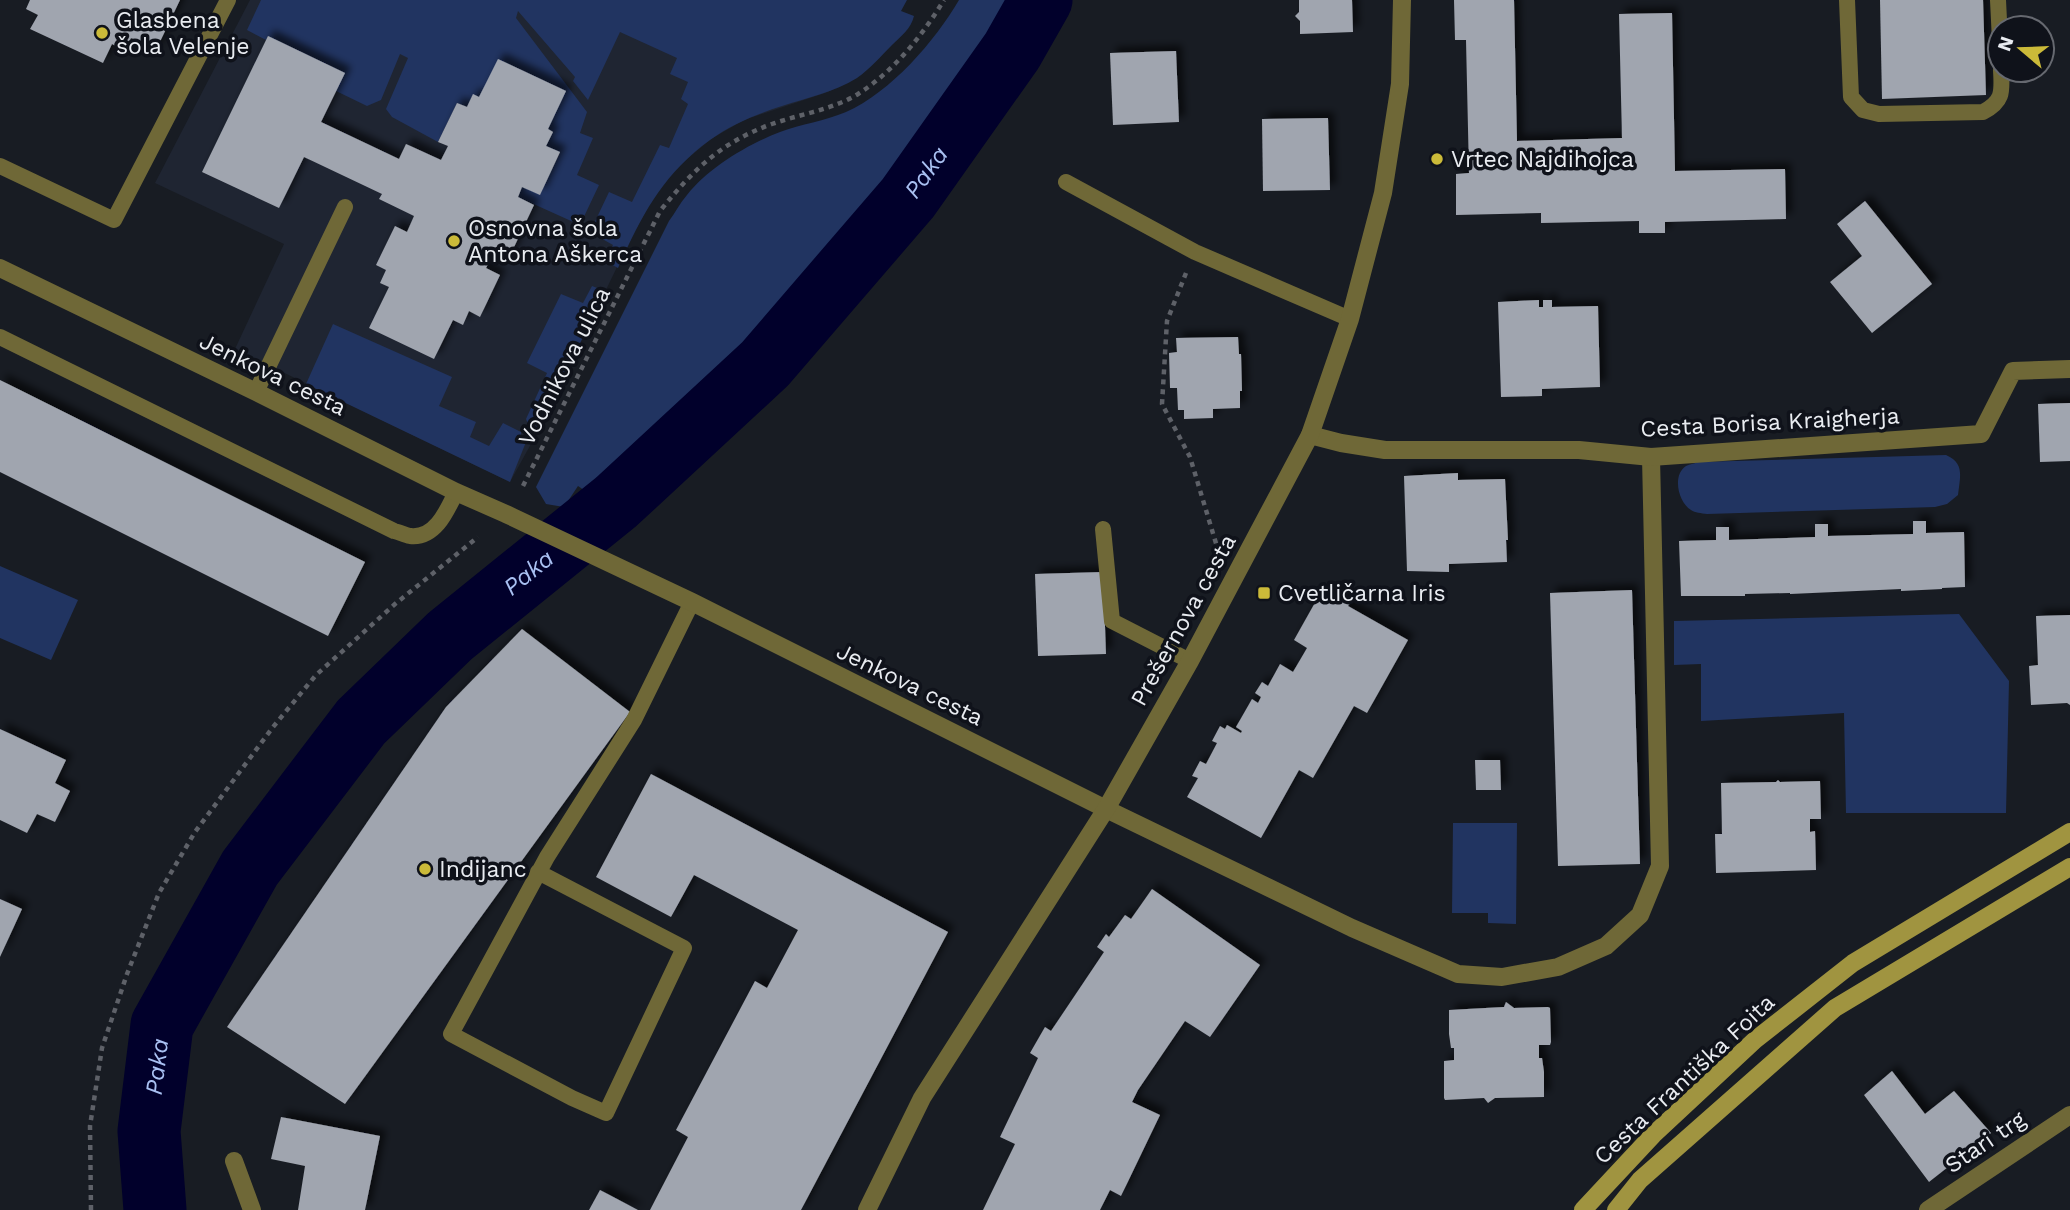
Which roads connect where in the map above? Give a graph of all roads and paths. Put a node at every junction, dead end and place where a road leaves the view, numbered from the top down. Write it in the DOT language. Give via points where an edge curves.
graph roads {
  1 [pos="228,0"];
  2 [pos="944,0"];
  3 [pos="1402,0"];
  4 [pos="1847,0"];
  5 [pos="2002,84"];
  6 [pos="0,166"];
  7 [pos="1066,183"];
  8 [pos="345,208"];
  9 [pos="1195,252"];
  10 [pos="0,268"];
  11 [pos="1350,319"];
  12 [pos="0,337"];
  13 [pos="2070,369"];
  14 [pos="256,392"];
  15 [pos="1310,435"];
  16 [pos="1651,457"];
  17 [pos="523,486"];
  18 [pos="456,492"];
  19 [pos="1103,529"];
  20 [pos="478,537"];
  21 [pos="1241,567"];
  22 [pos="691,602"];
  23 [pos="1190,662"];
  24 [pos="1106,809"];
  25 [pos="2070,832"];
  26 [pos="2070,867"];
  27 [pos="538,872"];
  28 [pos="2070,1115"];
  29 [pos="234,1161"];
  30 [pos="91,1210"];
  31 [pos="252,1210"];
  32 [pos="867,1210"];
  33 [pos="1583,1210"];
  34 [pos="1616,1210"];
  35 [pos="1928,1210"];
  1 -- 6 [label="lane" via="114,220"];
  2 -- 17 [label="path, Vodnikova ulica" via="900,60 857,94 771,124 720,149 686,179 660,211"];
  3 -- 11 [label="street, Prešernova cesta" via="1400,84 1383,194"];
  4 -- 5 [label="lane" via="1851,97 1863,110 1880,114 1983,112 1995,106"];
  7 -- 9 [label="lane"];
  8 -- 14 [label="lane"];
  9 -- 11 [label="lane"];
  9 -- 21 [label="path" via="1167,321 1162,404 1190,457 1217,548"];
  10 -- 14 [label="street, Jenkova cesta"];
  11 -- 15 [label="street, Prešernova cesta"];
  12 -- 18 [label="lane" via="394,531 412,536 430,532"];
  13 -- 16 [label="street, Cesta Borisa Kraigherja" via="2013,371 1981,434"];
  14 -- 18 [label="street, Jenkova cesta"];
  15 -- 16 [label="street, Cesta Borisa Kraigherja" via="1385,450 1578,450"];
  15 -- 21 [label="street, Prešernova cesta"];
  16 -- 24 [label="street, Jenkova cesta" via="1660,866 1640,915 1606,946 1558,967 1502,977 1458,974"];
  18 -- 22 [label="street, Jenkova cesta"];
  19 -- 23 [label="lane" via="1112,621"];
  20 -- 30 [label="path" via="316,675 195,832 159,893 102,1048 90,1126"];
  21 -- 23 [label="street, Prešernova cesta"];
  22 -- 24 [label="street, Jenkova cesta"];
  22 -- 27 [label="lane" via="634,720"];
  23 -- 24 [label="street, Prešernova cesta"];
  24 -- 32 [label="street, Prešernova cesta" via="922,1098"];
  25 -- 33 [label="main road, Cesta Františka Foita" via="1842,971 1755,1040 1653,1135"];
  26 -- 34 [label="main road, Cesta Františka Foita" via="1835,1008 1640,1180"];
  27 -- 27 [label="lane" via="450,1034 606,1113 684,948"];
  28 -- 35 [label="street, Stari trg"];
  29 -- 31 [label="street"];
}
